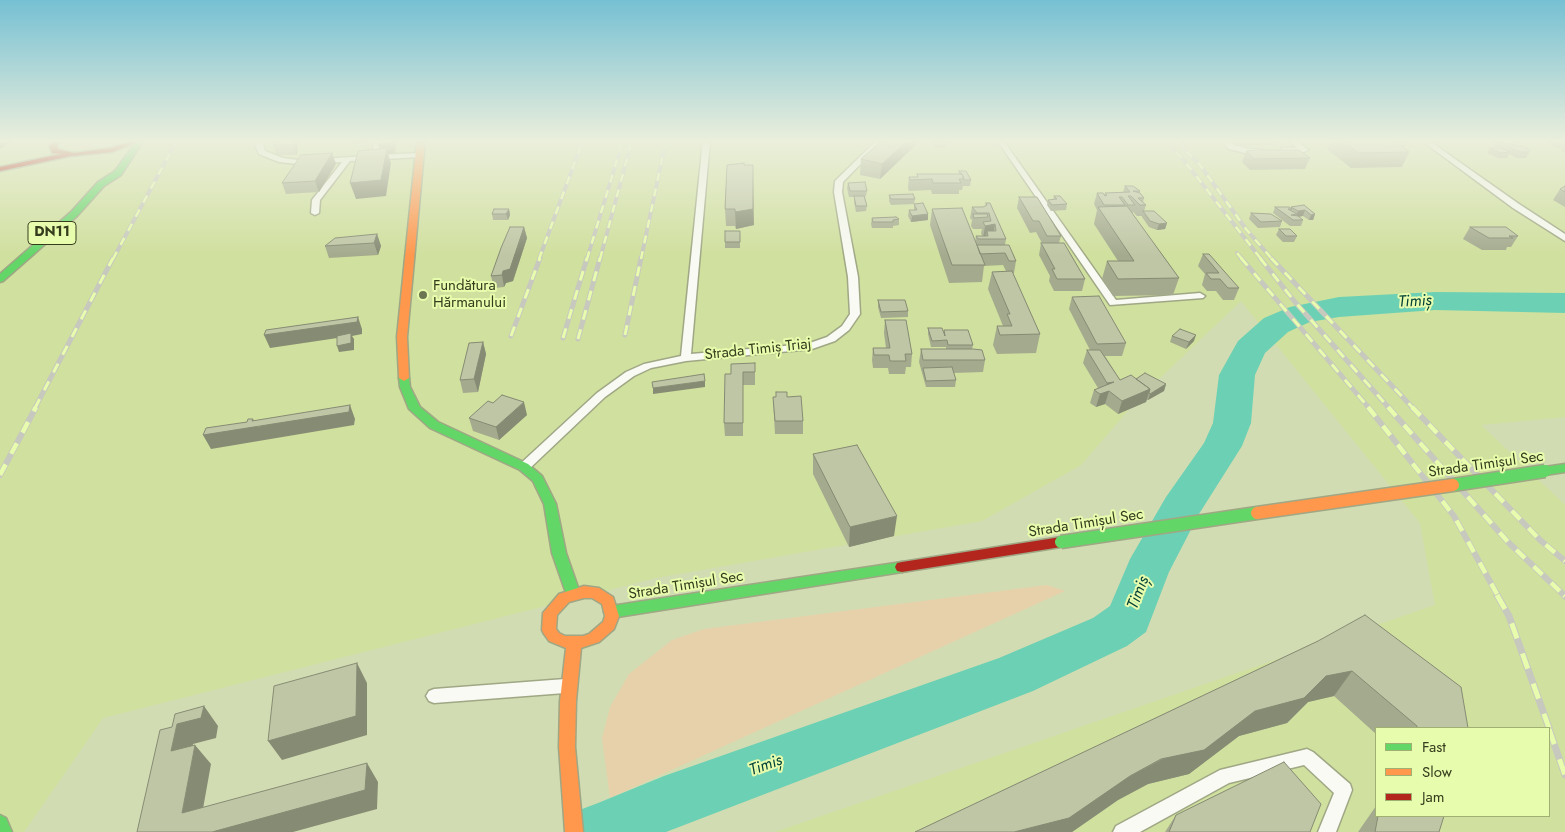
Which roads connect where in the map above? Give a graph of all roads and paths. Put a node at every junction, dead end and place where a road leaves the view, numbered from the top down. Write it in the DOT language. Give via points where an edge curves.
graph roads {
  1 [pos="100,179"];
  2 [pos="110,179"];
  3 [pos="333,179"];
  4 [pos="418,179"];
  5 [pos="702,179"];
  6 [pos="841,179"];
  7 [pos="1027,179"];
  8 [pos="1478,179"];
  9 [pos="102,184"];
  10 [pos="315,212"];
  11 [pos="1565,238"];
  12 [pos="0,279"];
  13 [pos="1200,296"];
  14 [pos="686,358"];
  15 [pos="524,467"];
  16 [pos="1565,468"];
  17 [pos="574,593"];
  18 [pos="611,612"];
  19 [pos="574,643"];
  20 [pos="570,686"];
  21 [pos="434,696"];
  22 [pos="0,824"];
  23 [pos="3,832"];
  24 [pos="574,832"];
  25 [pos="1122,832"];
  26 [pos="1327,832"];
  1 -- 9 [label="main road"];
  2 -- 9 [label="main road, DN11"];
  3 -- 10 [label="lane" via="316,200"];
  4 -- 15 [label="main road" via="402,336 405,388 415,409 434,425"];
  5 -- 14 [label="lane"];
  6 -- 14 [label="lane, Strada Timiș Triaj" via="838,192 853,277 855,314 846,328 831,340 808,347"];
  7 -- 13 [label="lane" via="1112,303"];
  8 -- 11 [label="lane"];
  9 -- 12 [label="main road, DN11" via="74,214"];
  14 -- 15 [label="lane, Strada Timiș Triaj" via="648,366 630,374 601,395"];
  15 -- 17 [label="main road" via="538,480 550,504 559,553"];
  16 -- 18 [label="main road, Strada Timișul Sec, bridge"];
  17 -- 18 [label="main road" via="602,596 608,601"];
  17 -- 19 [label="main road" via="555,604 548,622 554,637"];
  18 -- 19 [label="main road" via="609,625 603,632 584,642"];
  19 -- 20 [label="main road"];
  20 -- 21 [label="lane"];
  20 -- 24 [label="main road" via="567,747"];
  22 -- 23 [label="main road"];
  25 -- 26 [label="lane" via="1226,776 1307,757 1344,790"];
}
